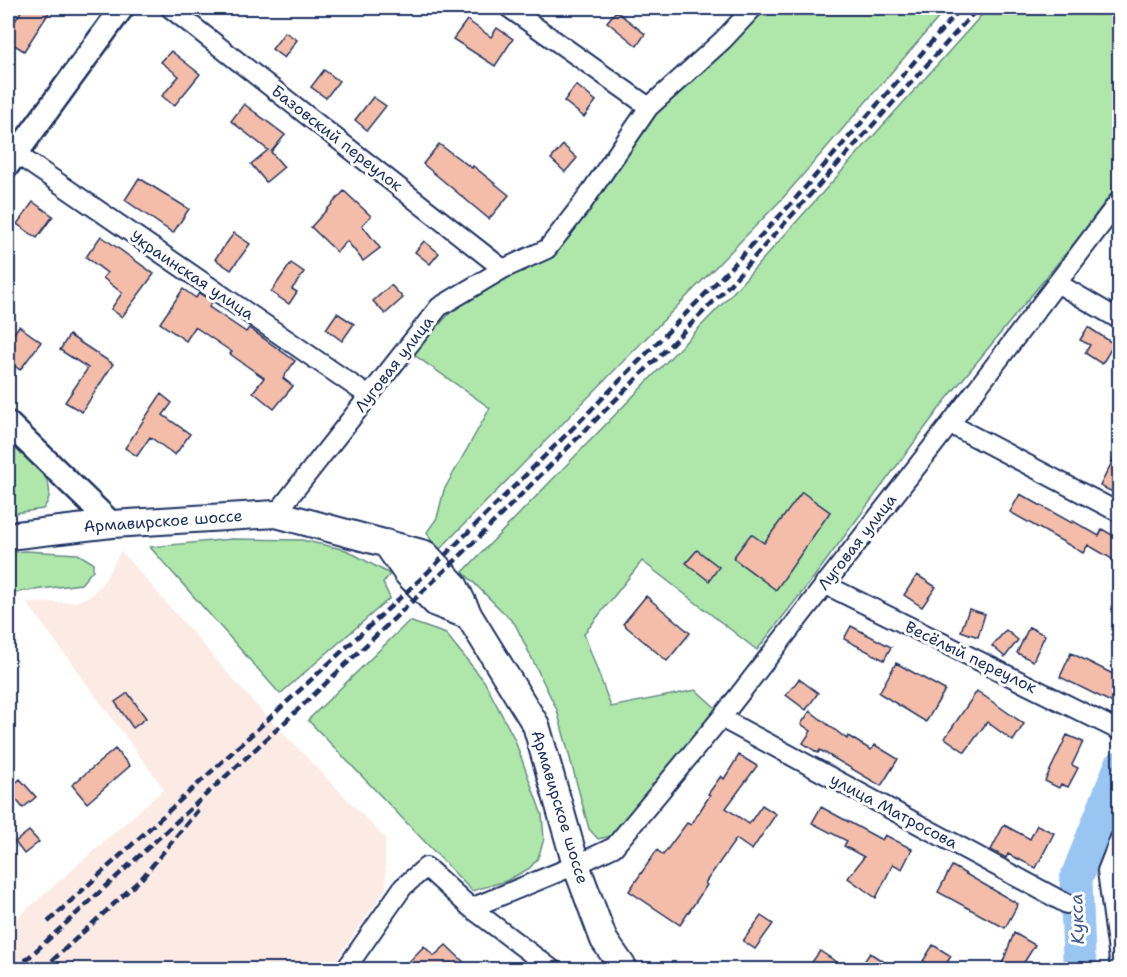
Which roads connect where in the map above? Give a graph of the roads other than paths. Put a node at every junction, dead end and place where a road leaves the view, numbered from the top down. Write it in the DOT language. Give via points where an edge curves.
graph roads {
  1 [pos="122,8"];
  2 [pos="170,8"];
  3 [pos="509,8"];
  4 [pos="753,8"];
  5 [pos="649,107"];
  6 [pos="11,159"];
  7 [pos="1119,200"];
  8 [pos="503,269"];
  9 [pos="1057,284"];
  10 [pos="1119,320"];
  11 [pos="369,396"];
  12 [pos="8,423"];
  13 [pos="950,424"];
  14 [pos="1119,513"];
  15 [pos="276,514"];
  16 [pos="112,524"];
  17 [pos="8,536"];
  18 [pos="824,584"];
  19 [pos="721,718"];
  20 [pos="1118,730"];
  21 [pos="1119,838"];
  22 [pos="576,865"];
  23 [pos="1067,904"];
  24 [pos="471,908"];
  25 [pos="1119,967"];
  26 [pos="345,969"];
  27 [pos="553,969"];
  28 [pos="625,969"];
  1 -- 6 [label="street"];
  2 -- 8 [label="street, Базовский переулок"];
  3 -- 5 [label="street"];
  4 -- 5 [label="street, Луговая улица"];
  5 -- 8 [label="street, Луговая улица" via="547,249"];
  6 -- 11 [label="street, Украинская улица"];
  7 -- 9 [label="street, Луговая улица"];
  8 -- 11 [label="street, Луговая улица" via="439,307"];
  9 -- 10 [label="street"];
  9 -- 13 [label="street, Луговая улица"];
  11 -- 15 [label="street, Луговая улица"];
  12 -- 16 [label="street"];
  13 -- 14 [label="street"];
  13 -- 18 [label="street, Луговая улица"];
  15 -- 16 [label="main road, Армавирское шоссе"];
  15 -- 22 [label="main road, Армавирское шоссе" via="425,555 454,585 536,725"];
  16 -- 17 [label="main road, Армавирское шоссе"];
  18 -- 19 [label="street, Луговая улица"];
  18 -- 20 [label="street, Весёлый переулок"];
  19 -- 22 [label="street, Луговая улица" via="614,847"];
  19 -- 23 [label="street, улица Матросова"];
  21 -- 25 [label="street" via="1107,871"];
  22 -- 24 [label="street, Луговая улица"];
  22 -- 28 [label="main road, Армавирское шоссе" via="604,940"];
  24 -- 26 [label="street" via="426,867 403,887"];
  24 -- 27 [label="street"];
}
